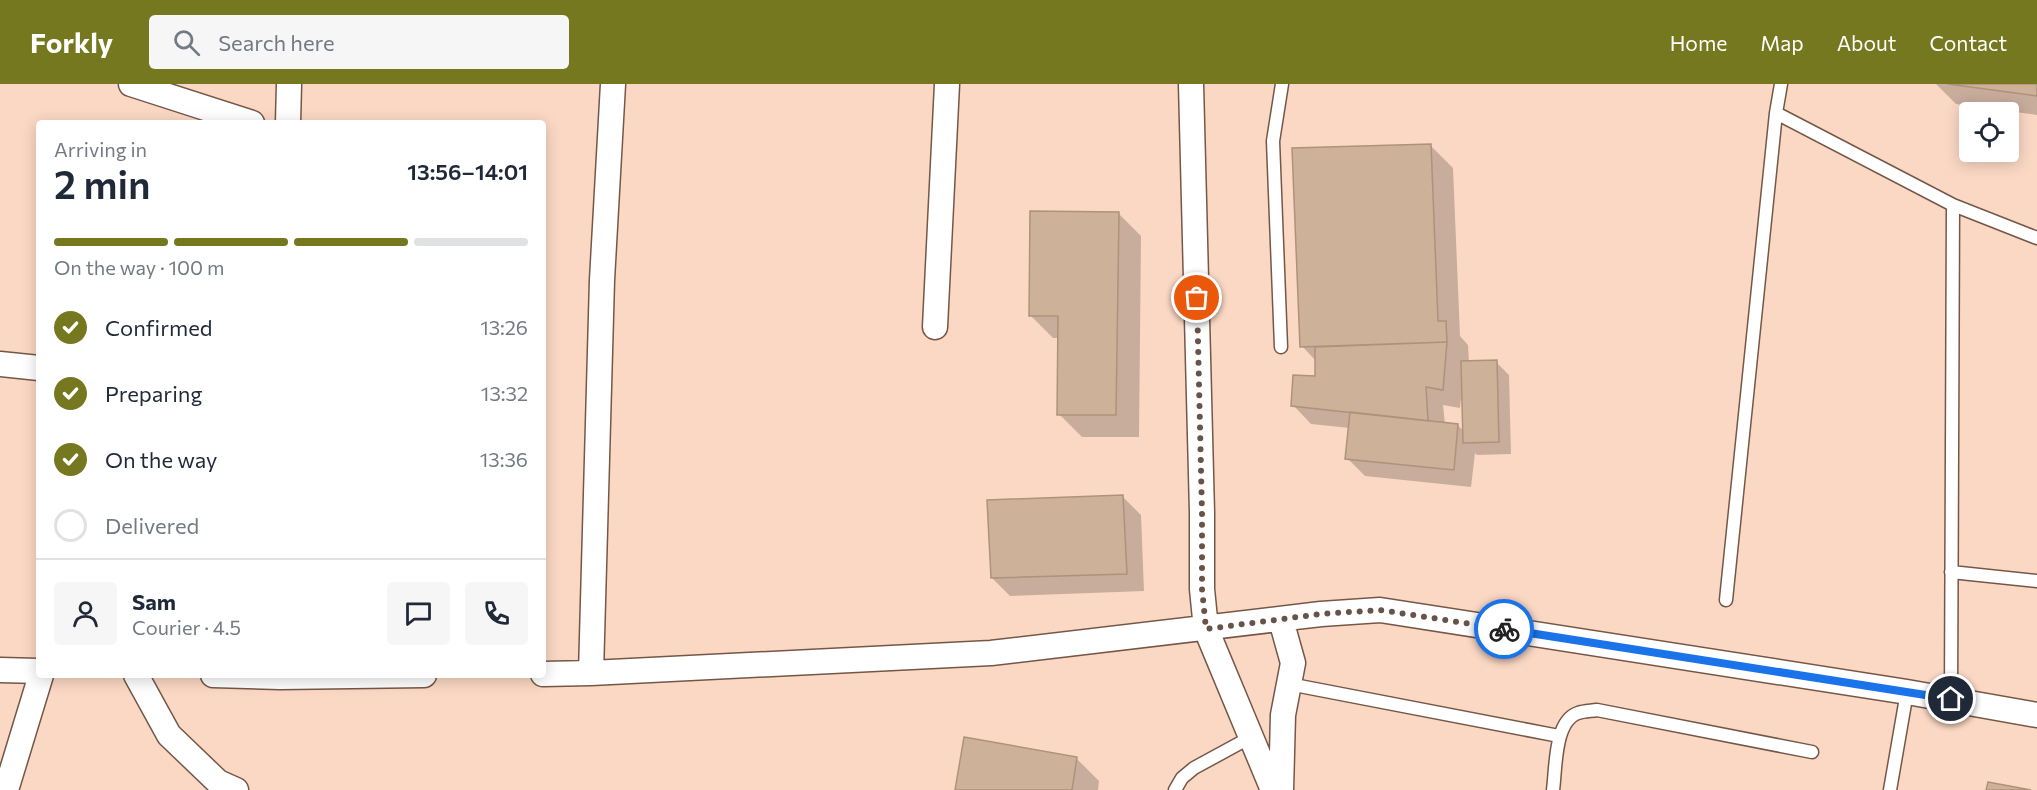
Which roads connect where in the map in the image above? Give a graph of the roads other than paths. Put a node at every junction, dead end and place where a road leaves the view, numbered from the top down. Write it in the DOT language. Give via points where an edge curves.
graph roads {
  1 [pos="131,84"];
  2 [pos="289,84"];
  3 [pos="613,84"];
  4 [pos="947,84"];
  5 [pos="1191,84"];
  6 [pos="1282,84"];
  7 [pos="1780,84"];
  8 [pos="1776,112"];
  9 [pos="243,120"];
  10 [pos="288,120"];
  11 [pos="1953,205"];
  12 [pos="2037,238"];
  13 [pos="935,327"];
  14 [pos="1281,347"];
  15 [pos="0,364"];
  16 [pos="36,368"];
  17 [pos="1951,572"];
  18 [pos="2037,581"];
  19 [pos="1726,600"];
  20 [pos="1281,620"];
  21 [pos="1206,629"];
  22 [pos="0,670"];
  23 [pos="36,671"];
  24 [pos="591,673"];
  25 [pos="546,674"];
  26 [pos="40,678"];
  27 [pos="138,678"];
  28 [pos="1289,684"];
  29 [pos="1907,692"];
  30 [pos="1951,699"];
  31 [pos="2037,715"];
  32 [pos="1559,736"];
  33 [pos="1251,737"];
  34 [pos="1812,752"];
  35 [pos="6,790"];
  36 [pos="237,790"];
  37 [pos="1175,790"];
  38 [pos="1273,790"];
  39 [pos="1281,790"];
  40 [pos="1553,790"];
  41 [pos="1890,790"];
  1 -- 9 [label="street"];
  2 -- 10 [label="street"];
  3 -- 24 [label="street" via="601,292"];
  4 -- 13 [label="street"];
  5 -- 21 [label="street"];
  6 -- 14 [label="lane" via="1273,141"];
  7 -- 8 [label="lane"];
  8 -- 11 [label="lane"];
  8 -- 19 [label="lane"];
  11 -- 12 [label="lane"];
  11 -- 17 [label="lane"];
  15 -- 16 [label="street"];
  17 -- 18 [label="lane"];
  17 -- 30 [label="lane"];
  20 -- 21 [label="street"];
  20 -- 28 [label="street" via="1293,663"];
  20 -- 29 [label="street" via="1380,610"];
  21 -- 24 [label="street" via="991,653"];
  21 -- 33 [label="street"];
  22 -- 23 [label="street"];
  24 -- 25 [label="street"];
  26 -- 35 [label="street"];
  27 -- 36 [label="street" via="169,735 218,782"];
  28 -- 32 [label="lane"];
  28 -- 39 [label="street" via="1283,715"];
  29 -- 30 [label="street"];
  29 -- 41 [label="lane"];
  30 -- 31 [label="street"];
  32 -- 34 [label="lane" via="1565,722 1577,713 1597,710"];
  32 -- 40 [label="lane"];
  33 -- 37 [label="lane" via="1194,768"];
  33 -- 38 [label="street"];
}
